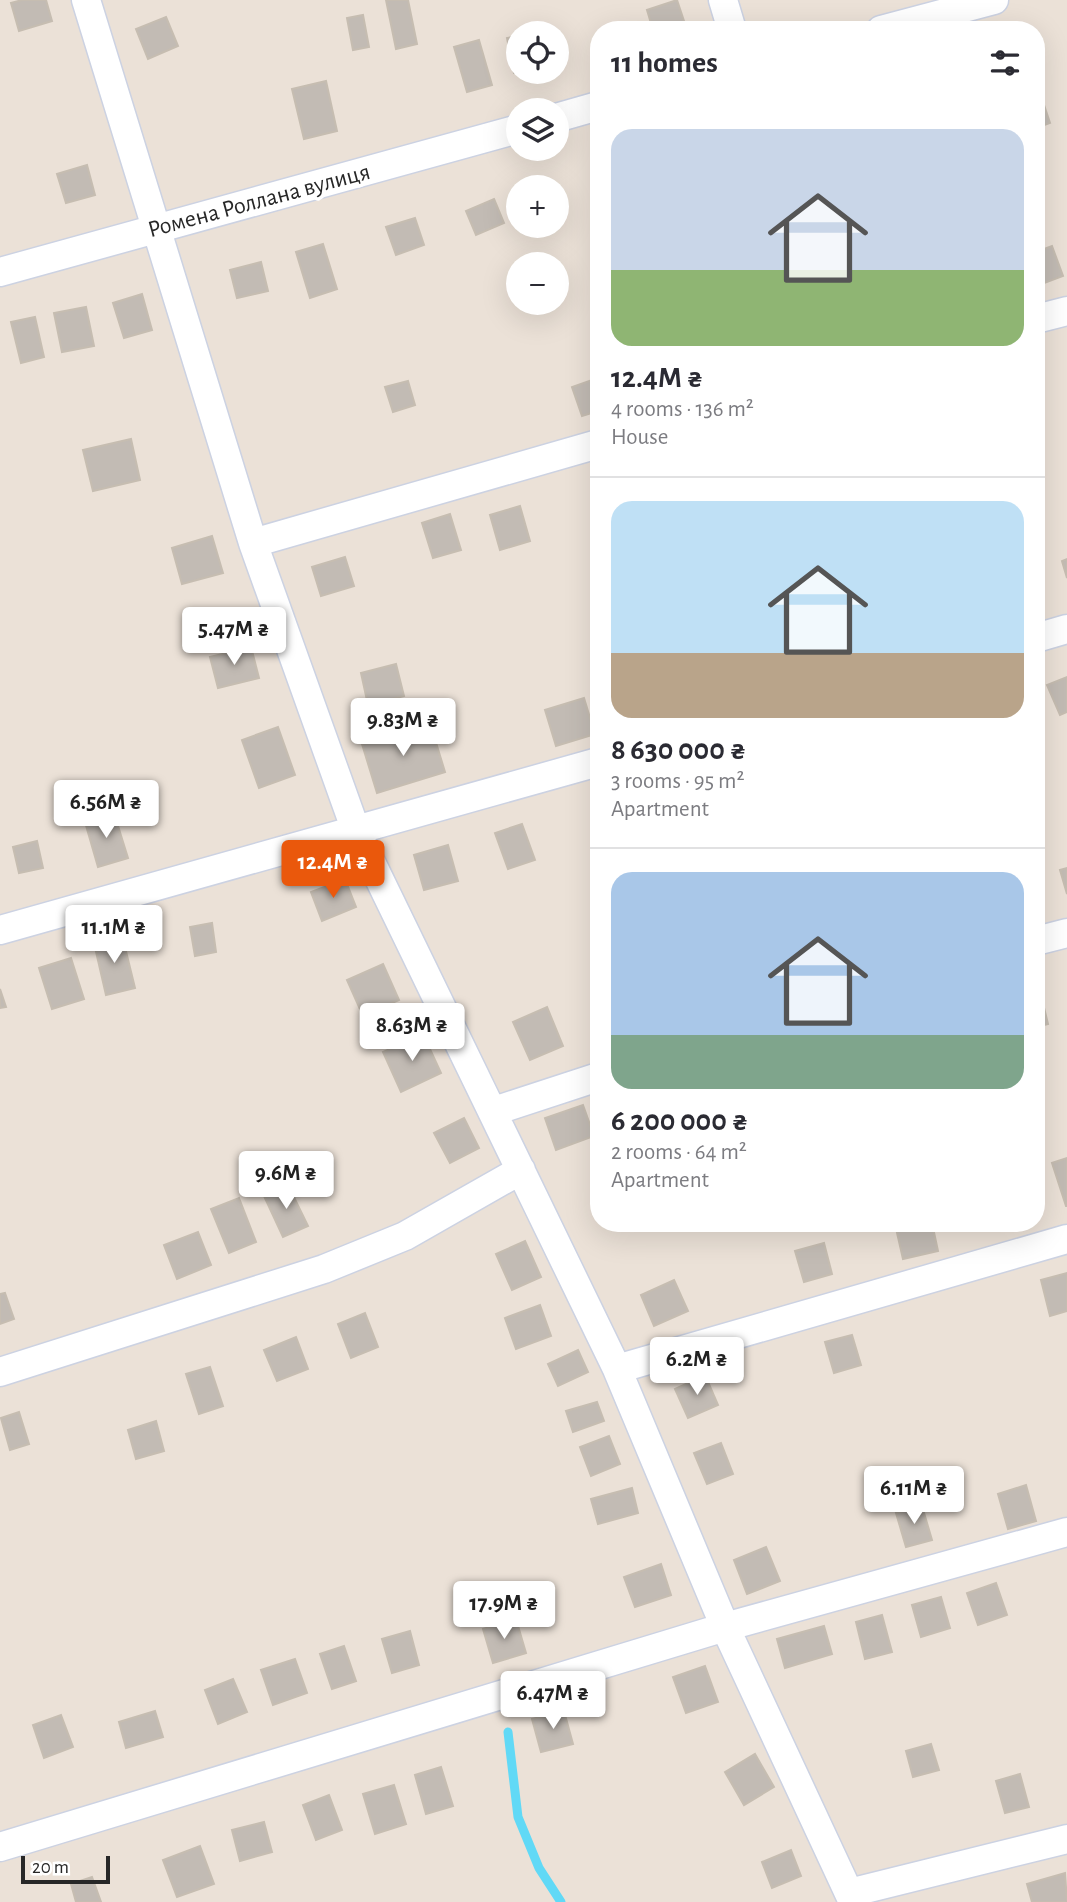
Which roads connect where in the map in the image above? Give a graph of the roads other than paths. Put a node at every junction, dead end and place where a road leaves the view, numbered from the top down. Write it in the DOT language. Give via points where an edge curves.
graph roads {
  1 [pos="86,0"];
  2 [pos="723,0"];
  3 [pos="994,0"];
  4 [pos="729,21"];
  5 [pos="915,21"];
  6 [pos="590,108"];
  7 [pos="569,114"];
  8 [pos="506,132"];
  9 [pos="157,229"];
  10 [pos="0,272"];
  11 [pos="1067,311"];
  12 [pos="1045,317"];
  13 [pos="590,446"];
  14 [pos="253,543"];
  15 [pos="1067,629"];
  16 [pos="1045,635"];
  17 [pos="590,764"];
  18 [pos="356,831"];
  19 [pos="0,930"];
  20 [pos="1067,933"];
  21 [pos="1045,939"];
  22 [pos="590,1080"];
  23 [pos="494,1111"];
  24 [pos="521,1170"];
  25 [pos="1067,1239"];
  26 [pos="617,1369"];
  27 [pos="0,1372"];
  28 [pos="1067,1532"];
  29 [pos="725,1627"];
  30 [pos="1067,1839"];
  31 [pos="0,1847"];
  32 [pos="851,1897"];
  1 -- 9 [label="street"];
  2 -- 4 [label="street"];
  3 -- 5 [label="street"];
  6 -- 7 [label="street"];
  8 -- 9 [label="street, Ромена Роллана вулиця"];
  9 -- 10 [label="street, Ромена Роллана вулиця"];
  9 -- 14 [label="street"];
  11 -- 12 [label="street"];
  13 -- 14 [label="street"];
  14 -- 18 [label="street"];
  15 -- 16 [label="street"];
  17 -- 18 [label="street"];
  18 -- 19 [label="street"];
  18 -- 23 [label="street"];
  20 -- 21 [label="street"];
  22 -- 23 [label="street"];
  23 -- 24 [label="street"];
  24 -- 26 [label="street"];
  24 -- 27 [label="street" via="405,1236 324,1269"];
  25 -- 26 [label="street"];
  26 -- 29 [label="street"];
  28 -- 29 [label="street"];
  29 -- 31 [label="street"];
  29 -- 32 [label="street"];
  30 -- 32 [label="street"];
}
